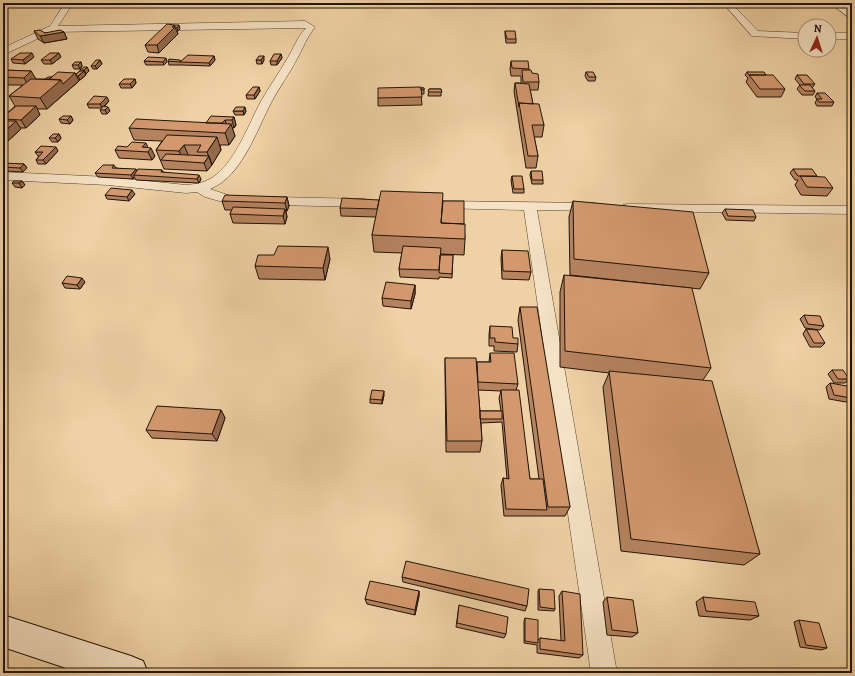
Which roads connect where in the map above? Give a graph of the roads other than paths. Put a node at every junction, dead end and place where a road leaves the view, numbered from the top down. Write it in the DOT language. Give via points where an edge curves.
graph roads {
  1 [pos="69,3"];
  2 [pos="727,3"];
  3 [pos="834,3"];
  4 [pos="852,17"];
  5 [pos="51,29"];
  6 [pos="797,36"];
  7 [pos="837,36"];
  8 [pos="852,36"];
  9 [pos="3,52"];
  10 [pos="3,176"];
  11 [pos="199,188"];
  12 [pos="377,204"];
  13 [pos="424,205"];
  14 [pos="530,207"];
  15 [pos="852,210"];
  16 [pos="3,631"];
  17 [pos="132,673"];
  18 [pos="604,673"];
  1 -- 5 [label="street"];
  2 -- 6 [label="street" via="755,34"];
  3 -- 4 [label="street"];
  5 -- 9 [label="street"];
  5 -- 11 [label="street" via="305,24 310,26 235,160 219,180"];
  7 -- 8 [label="street"];
  10 -- 11 [label="street"];
  11 -- 12 [label="street" via="230,200"];
  13 -- 14 [label="street"];
  14 -- 15 [label="street"];
  14 -- 18 [label="street"];
  16 -- 17 [label="main road"];
}
